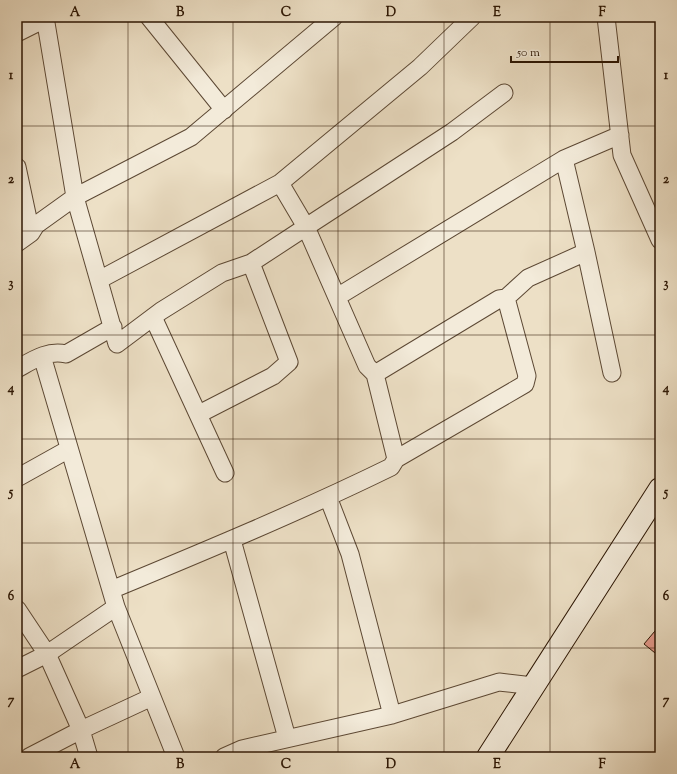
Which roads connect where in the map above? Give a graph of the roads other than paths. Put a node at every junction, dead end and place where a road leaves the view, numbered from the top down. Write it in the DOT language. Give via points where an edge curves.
graph roads {
  1 [pos="149,17"];
  2 [pos="334,17"];
  3 [pos="472,17"];
  4 [pos="606,17"];
  5 [pos="45,18"];
  6 [pos="17,33"];
  7 [pos="504,93"];
  8 [pos="224,110"];
  9 [pos="620,136"];
  10 [pos="564,159"];
  11 [pos="17,168"];
  12 [pos="280,183"];
  13 [pos="75,197"];
  14 [pos="306,227"];
  15 [pos="31,233"];
  16 [pos="660,240"];
  17 [pos="17,243"];
  18 [pos="586,252"];
  19 [pos="250,263"];
  20 [pos="99,280"];
  21 [pos="338,297"];
  22 [pos="506,298"];
  23 [pos="153,317"];
  24 [pos="113,327"];
  25 [pos="42,356"];
  26 [pos="17,369"];
  27 [pos="612,372"];
  28 [pos="375,374"];
  29 [pos="199,414"];
  30 [pos="70,450"];
  31 [pos="396,460"];
  32 [pos="225,473"];
  33 [pos="17,478"];
  34 [pos="660,489"];
  35 [pos="328,497"];
  36 [pos="232,540"];
  37 [pos="111,590"];
  38 [pos="116,607"];
  39 [pos="17,609"];
  40 [pos="47,654"];
  41 [pos="17,670"];
  42 [pos="534,686"];
  43 [pos="152,697"];
  44 [pos="392,716"];
  45 [pos="81,730"];
  46 [pos="287,738"];
  47 [pos="243,753"];
  48 [pos="29,757"];
  49 [pos="89,757"];
  50 [pos="176,757"];
  51 [pos="224,757"];
  52 [pos="488,757"];
  1 -- 8 [label="street"];
  2 -- 8 [label="street"];
  3 -- 12 [label="street" via="420,67"];
  4 -- 9 [label="street"];
  5 -- 6 [label="street"];
  5 -- 13 [label="street"];
  7 -- 14 [label="street" via="452,132"];
  8 -- 13 [label="street" via="191,137"];
  9 -- 10 [label="street"];
  9 -- 16 [label="street" via="622,156"];
  10 -- 18 [label="street"];
  10 -- 21 [label="street"];
  11 -- 15 [label="street"];
  12 -- 14 [label="street"];
  12 -- 20 [label="street"];
  13 -- 15 [label="street" via="36,225"];
  13 -- 20 [label="street"];
  14 -- 19 [label="street"];
  14 -- 21 [label="street"];
  15 -- 17 [label="street"];
  18 -- 22 [label="street" via="528,278"];
  18 -- 27 [label="street"];
  19 -- 23 [label="street" via="222,273"];
  19 -- 29 [label="street" via="289,362 273,376"];
  20 -- 24 [label="street"];
  21 -- 28 [label="street" via="367,366"];
  22 -- 28 [label="street" via="499,299"];
  22 -- 31 [label="street" via="527,376 525,384"];
  23 -- 24 [label="street" via="117,344"];
  23 -- 29 [label="street"];
  24 -- 25 [label="street" via="66,354 57,352"];
  25 -- 26 [label="street"];
  25 -- 30 [label="street"];
  28 -- 31 [label="street"];
  29 -- 32 [label="street"];
  30 -- 33 [label="street"];
  30 -- 37 [label="street"];
  31 -- 35 [label="street" via="391,467"];
  34 -- 42 [label="main road"];
  35 -- 36 [label="street"];
  35 -- 44 [label="street" via="350,554"];
  36 -- 37 [label="street"];
  36 -- 46 [label="street"];
  37 -- 38 [label="street"];
  38 -- 40 [label="street"];
  38 -- 43 [label="street"];
  39 -- 40 [label="street"];
  40 -- 41 [label="street"];
  40 -- 45 [label="street"];
  42 -- 44 [label="street" via="499,682"];
  42 -- 52 [label="main road"];
  43 -- 45 [label="street"];
  43 -- 50 [label="street"];
  44 -- 46 [label="street"];
  45 -- 48 [label="street"];
  45 -- 49 [label="street"];
  46 -- 47 [label="street"];
  47 -- 51 [label="street"];
}
